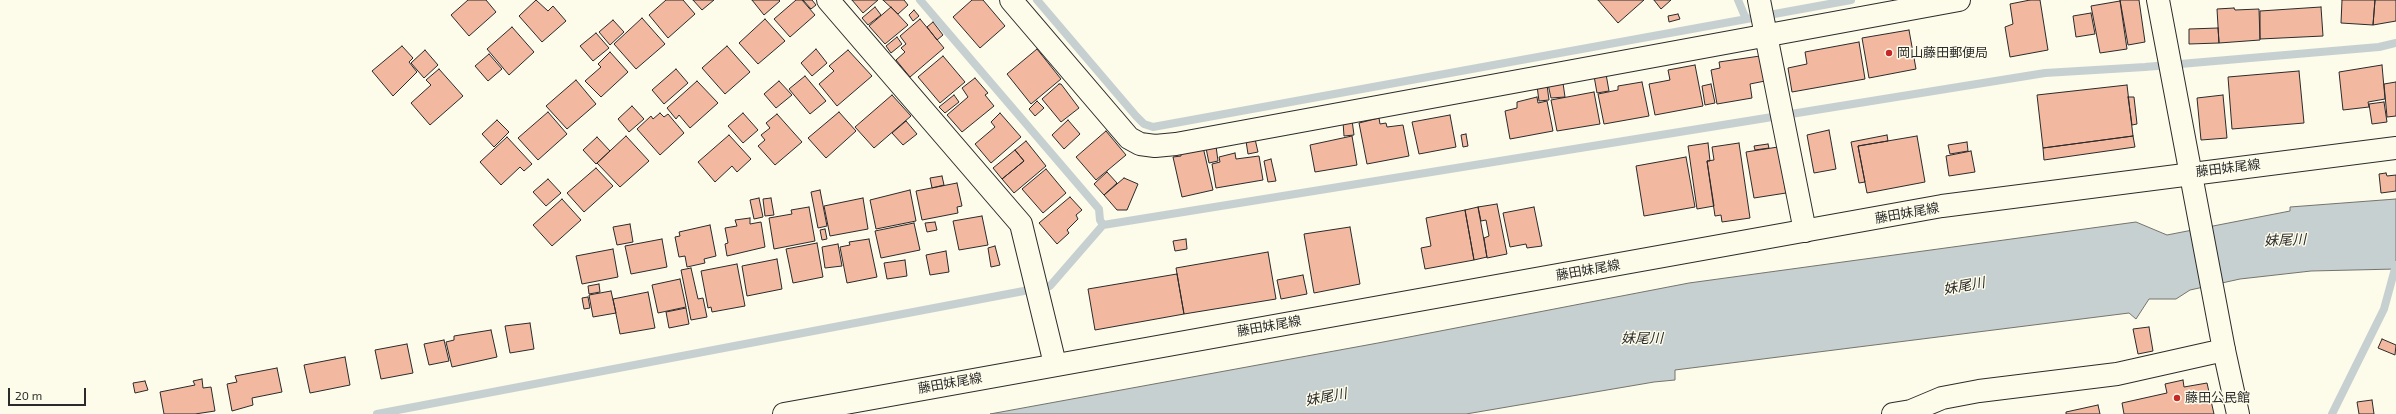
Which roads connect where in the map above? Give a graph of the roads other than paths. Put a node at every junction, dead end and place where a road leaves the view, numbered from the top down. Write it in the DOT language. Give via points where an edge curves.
graph roads {
  1 [pos="828,0"];
  2 [pos="1011,0"];
  3 [pos="1959,0"];
  4 [pos="2158,0"];
  5 [pos="1763,17"];
  6 [pos="2396,148"];
  7 [pos="2192,173"];
  8 [pos="1805,231"];
  9 [pos="2224,350"];
  10 [pos="1055,364"];
  11 [pos="784,414"];
  12 [pos="1893,414"];
  13 [pos="2238,414"];
  1 -- 10 [label="street" via="1021,224"];
  2 -- 5 [label="street" via="1129,138 1140,144 1154,146 1176,144"];
  3 -- 5 [label="street"];
  4 -- 7 [label="street"];
  5 -- 8 [label="street"];
  6 -- 7 [label="street, 藤田妹尾線"];
  7 -- 8 [label="street, 藤田妹尾線" via="1942,206"];
  7 -- 9 [label="street"];
  8 -- 10 [label="street, 藤田妹尾線"];
  9 -- 12 [label="street" via="2117,374 1942,398 1910,411"];
  9 -- 13 [label="street"];
  10 -- 11 [label="street, 藤田妹尾線"];
}
